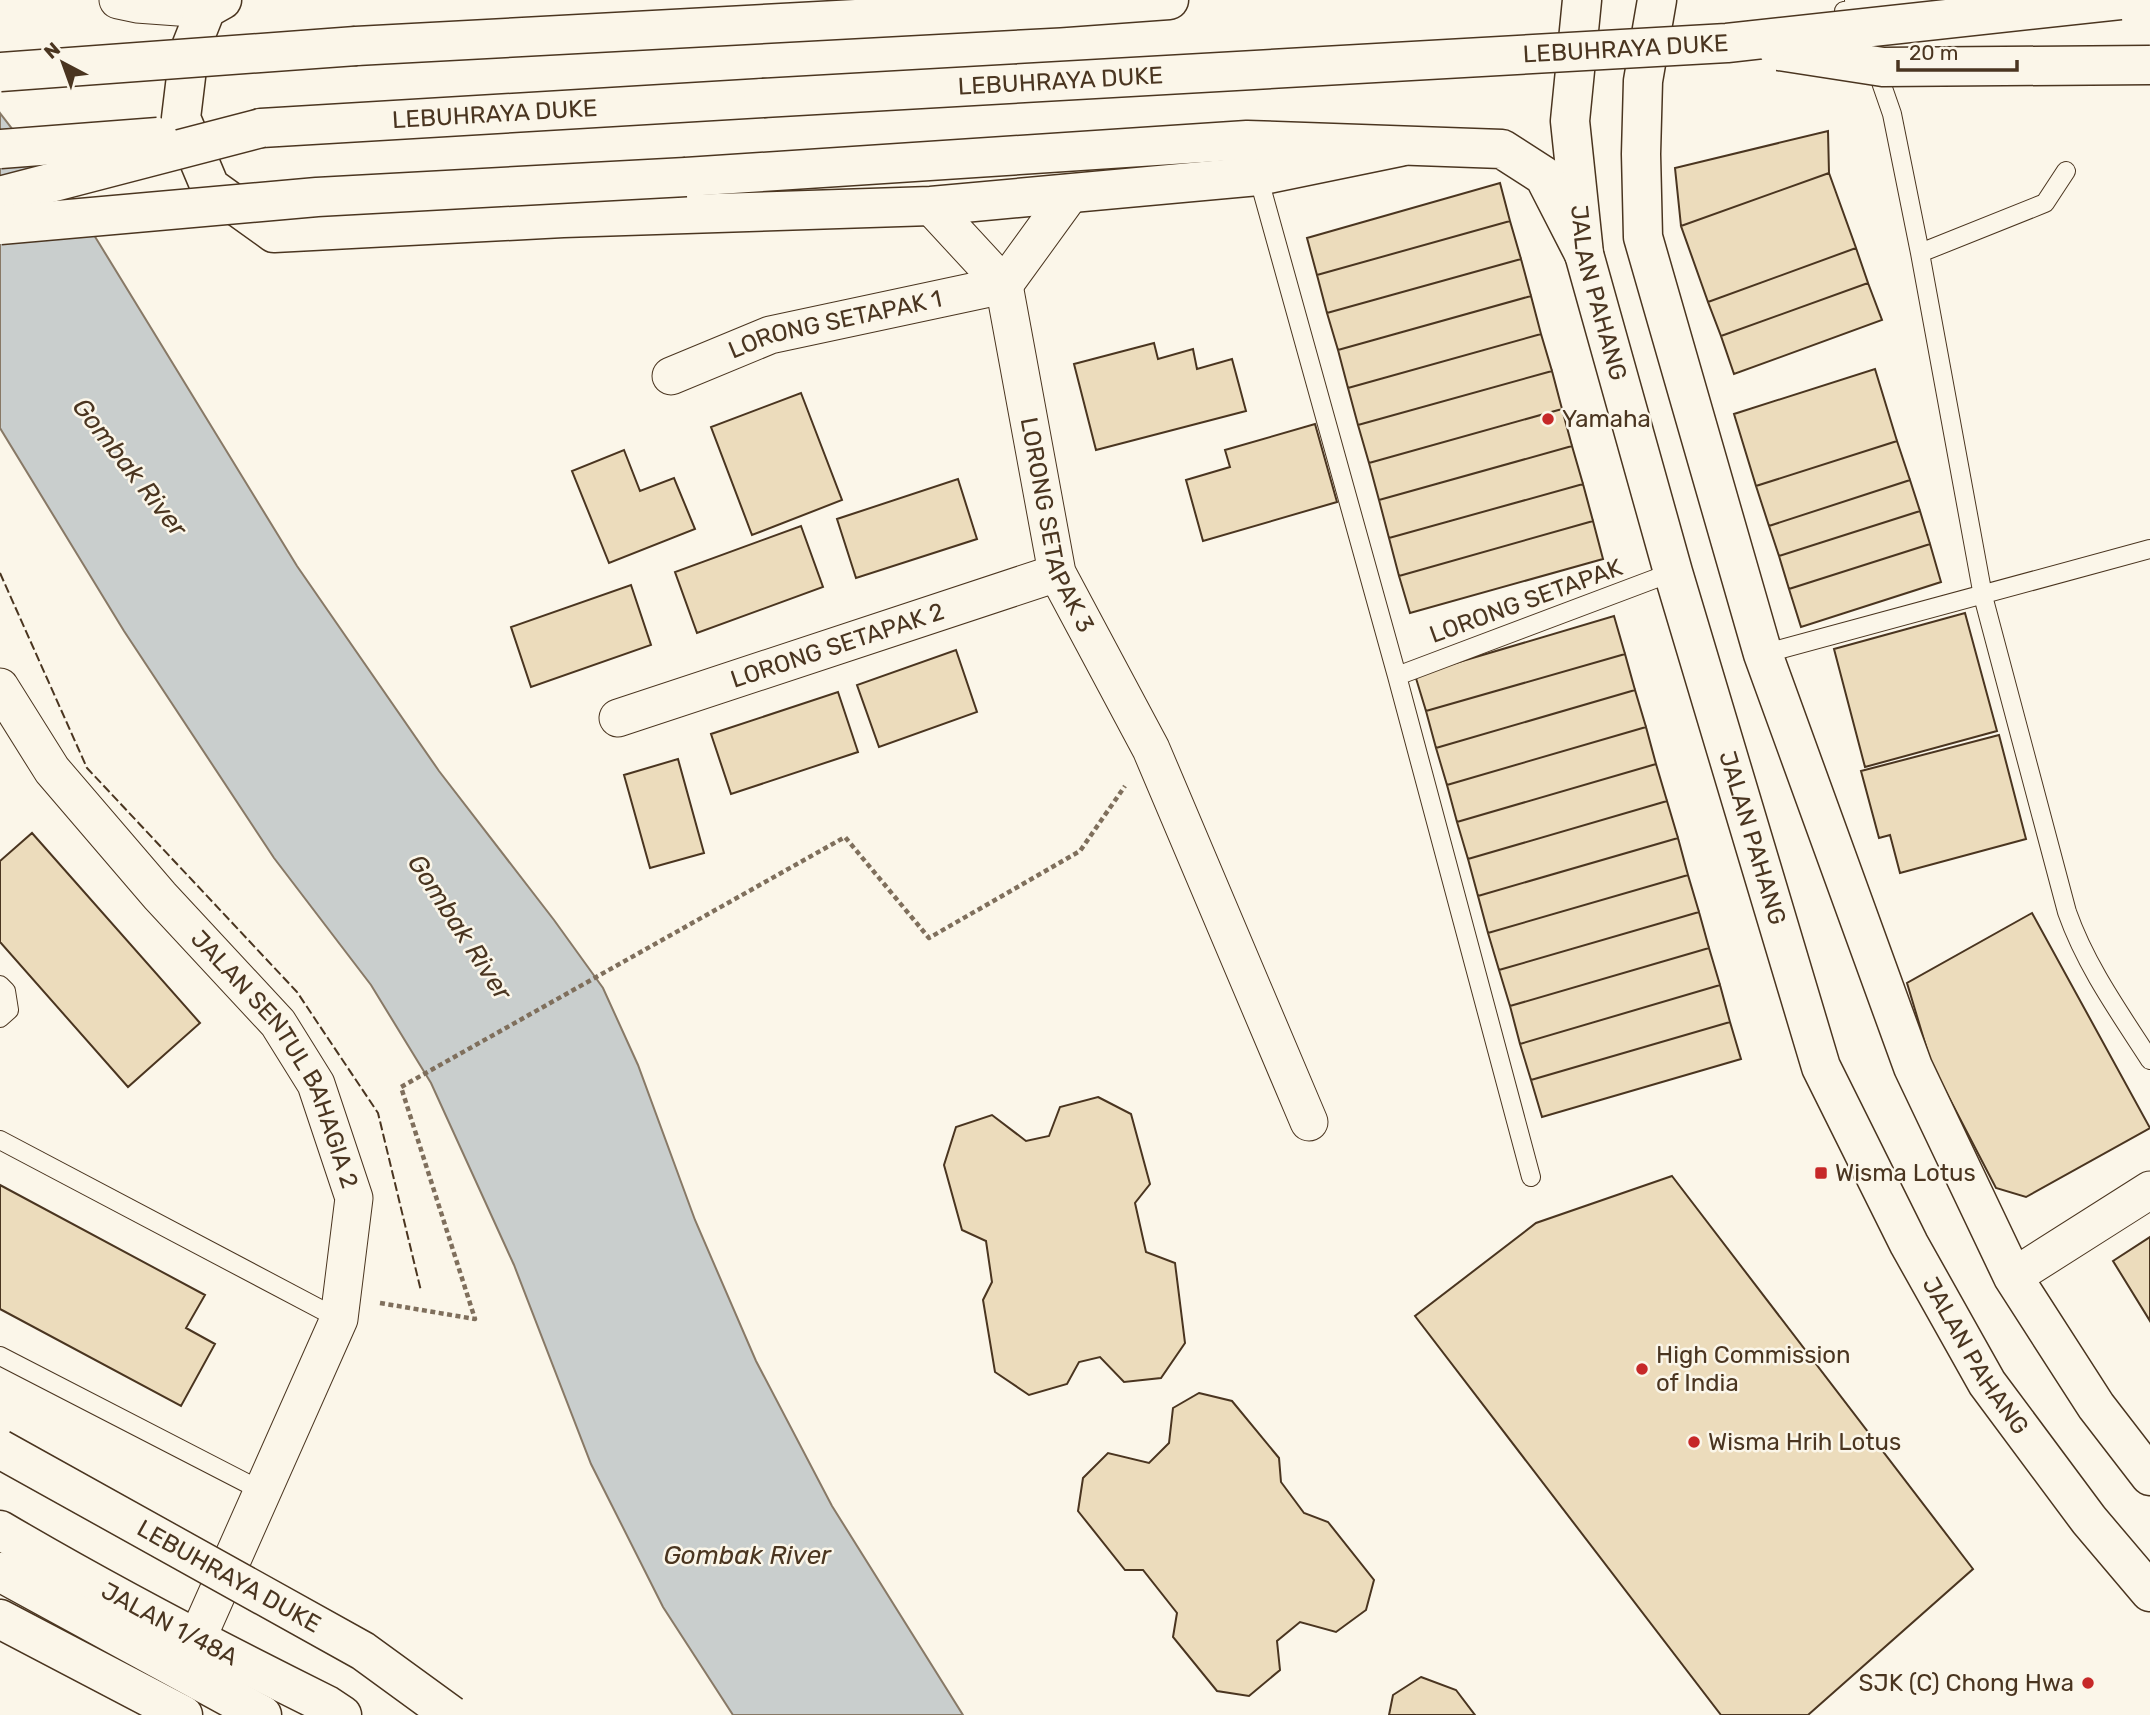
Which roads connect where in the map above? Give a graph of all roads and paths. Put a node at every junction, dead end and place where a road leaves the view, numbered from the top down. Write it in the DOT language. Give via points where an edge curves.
graph roads {
  1 [pos="118,0"];
  2 [pos="1169,0"];
  3 [pos="1582,0"];
  4 [pos="1657,0"];
  5 [pos="1931,0"];
  6 [pos="2120,0"];
  7 [pos="214,4"];
  8 [pos="1855,4"];
  9 [pos="1828,13"];
  10 [pos="1801,17"];
  11 [pos="1727,43"];
  12 [pos="2150,65"];
  13 [pos="0,72"];
  14 [pos="1643,81"];
  15 [pos="261,128"];
  16 [pos="1400,147"];
  17 [pos="0,149"];
  18 [pos="2066,172"];
  19 [pos="1258,176"];
  20 [pos="1070,194"];
  21 [pos="0,197"];
  22 [pos="930,206"];
  23 [pos="0,225"];
  24 [pos="1920,253"];
  25 [pos="1584,254"];
  26 [pos="1004,285"];
  27 [pos="671,376"];
  28 [pos="2150,549"];
  29 [pos="1673,572"];
  30 [pos="1057,573"];
  31 [pos="1983,596"];
  32 [pos="1763,654"];
  33 [pos="1397,676"];
  34 [pos="0,687"];
  35 [pos="618,718"];
  36 [pos="1151,750"];
  37 [pos="0,985"];
  38 [pos="0,1018"];
  39 [pos="2150,1060"];
  40 [pos="1310,1122"];
  41 [pos="0,1140"];
  42 [pos="1531,1177"];
  43 [pos="2150,1190"];
  44 [pos="2013,1277"];
  45 [pos="340,1308"];
  46 [pos="0,1356"];
  47 [pos="0,1449"];
  48 [pos="2150,1476"];
  49 [pos="264,1492"];
  50 [pos="0,1530"];
  51 [pos="0,1572"];
  52 [pos="2150,1592"];
  53 [pos="0,1619"];
  54 [pos="197,1641"];
  55 [pos="183,1715"];
  56 [pos="262,1715"];
  57 [pos="342,1715"];
  58 [pos="452,1715"];
  1 -- 7 [label="street"];
  2 -- 13 [label="main road, bridge" via="356,46"];
  3 -- 25 [label="main road, JALAN PAHANG" via="1570,121"];
  4 -- 14 [label="main road"];
  5 -- 8 [label="lane"];
  6 -- 11 [label="main road, LEBUHRAYA DUKE, bridge"];
  7 -- 22 [label="main road" via="189,52 181,118 210,187 275,233"];
  8 -- 9 [label="lane"];
  8 -- 24 [label="lane" via="1892,114"];
  10 -- 14 [label="lane" via="1718,30"];
  11 -- 12 [label="main road, bridge" via="1883,67"];
  11 -- 15 [label="main road, LEBUHRAYA DUKE, bridge"];
  14 -- 32 [label="main road" via="1643,237"];
  15 -- 17 [label="main road, LEBUHRAYA DUKE, bridge"];
  15 -- 21 [label="main road, bridge"];
  16 -- 19 [label="main road"];
  16 -- 23 [label="main road, bridge" via="1247,140 317,197"];
  16 -- 25 [label="main road" via="1502,149 1544,176"];
  18 -- 24 [label="lane" via="2045,203"];
  19 -- 20 [label="main road"];
  19 -- 33 [label="lane"];
  20 -- 22 [label="main road"];
  20 -- 26 [label="street"];
  22 -- 26 [label="street"];
  24 -- 31 [label="lane"];
  25 -- 29 [label="main road, JALAN PAHANG"];
  26 -- 27 [label="street, LORONG SETAPAK 1" via="770,335"];
  26 -- 30 [label="street, LORONG SETAPAK 3"];
  28 -- 31 [label="lane"];
  29 -- 33 [label="lane, LORONG SETAPAK"];
  29 -- 52 [label="main road, JALAN PAHANG" via="1821,1067 1909,1244 1987,1383 2088,1520"];
  30 -- 35 [label="street, LORONG SETAPAK 2"];
  30 -- 36 [label="street, LORONG SETAPAK 3"];
  31 -- 32 [label="lane"];
  31 -- 39 [label="lane" via="2078,943"];
  32 -- 44 [label="main road" via="1913,1067"];
  33 -- 42 [label="lane"];
  34 -- 45 [label="street, JALAN SENTUL BAHAGIA 2" via="52,770 278,1023 316,1084 354,1198"];
  36 -- 40 [label="street, LORONG SETAPAK 3"];
  36 -- 45 [label="path" via="1080,851 929,938 845,837 401,1087 475,1319"];
  37 -- 38 [label="lane" via="9,1010"];
  41 -- 45 [label="lane"];
  43 -- 44 [label="street"];
  44 -- 48 [label="main road" via="2096,1406"];
  45 -- 49 [label="street, JALAN SENTUL BAHAGIA 2"];
  46 -- 49 [label="lane"];
  47 -- 58 [label="main road, LEBUHRAYA DUKE, bridge" via="363,1651"];
  49 -- 54 [label="street, JALAN SENTUL BAHAGIA 2"];
  50 -- 54 [label="main road, JALAN 1/48A"];
  51 -- 56 [label="main road"];
  53 -- 55 [label="main road"];
  54 -- 57 [label="main road, JALAN 1/48A"];
}
